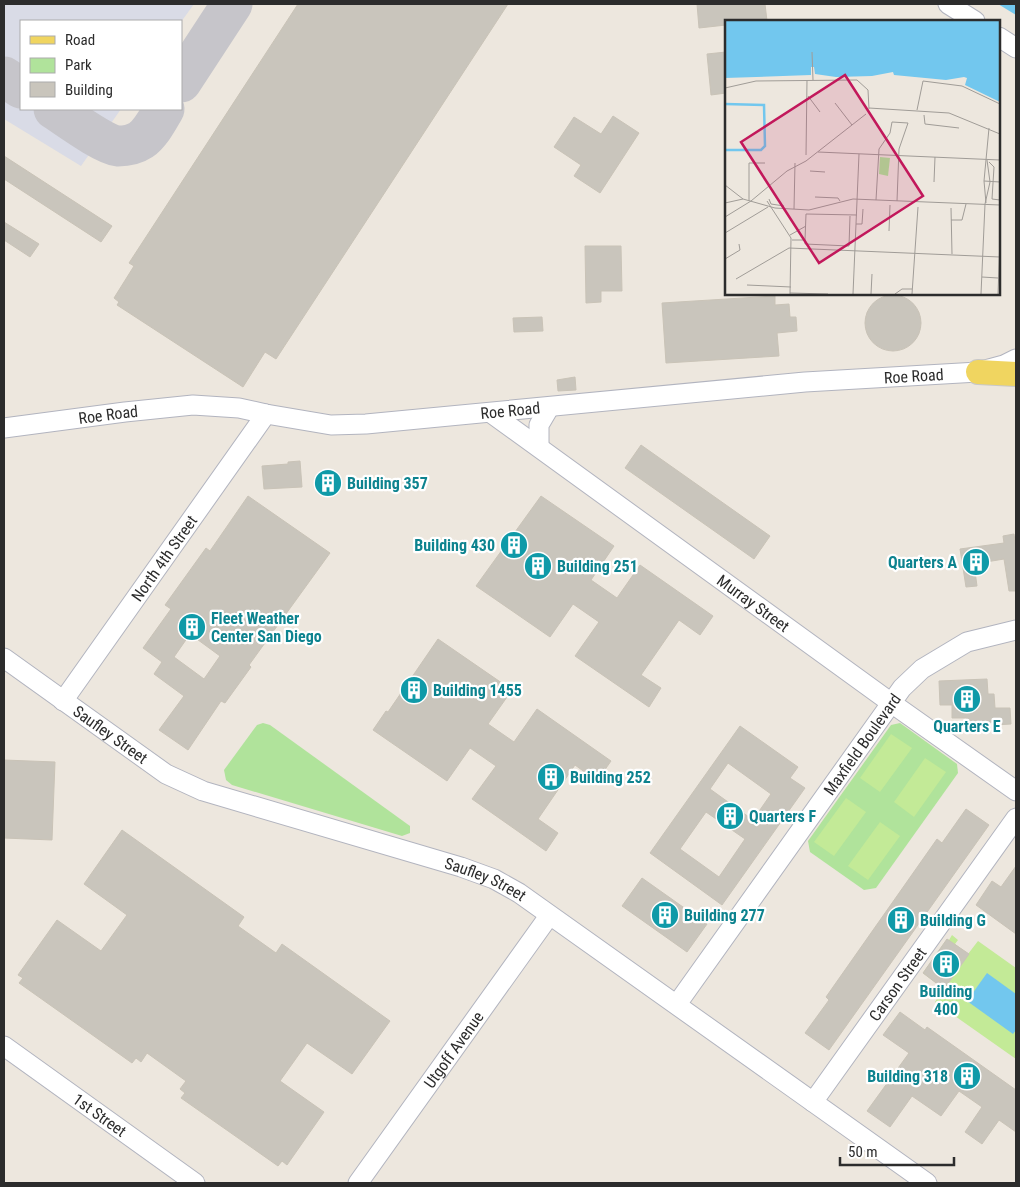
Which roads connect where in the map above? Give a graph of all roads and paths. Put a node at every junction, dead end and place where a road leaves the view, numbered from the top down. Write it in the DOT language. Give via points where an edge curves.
graph roads {
  1 [pos="948,4"];
  2 [pos="973,20"];
  3 [pos="1000,38"];
  4 [pos="1016,48"];
  5 [pos="1016,359"];
  6 [pos="978,372"];
  7 [pos="1016,374"];
  8 [pos="549,408"];
  9 [pos="492,413"];
  10 [pos="266,414"];
  11 [pos="4,428"];
  12 [pos="538,446"];
  13 [pos="1016,630"];
  14 [pos="4,658"];
  15 [pos="63,701"];
  16 [pos="890,702"];
  17 [pos="1016,791"];
  18 [pos="1016,818"];
  19 [pos="549,916"];
  20 [pos="677,1004"];
  21 [pos="4,1046"];
  22 [pos="813,1102"];
  23 [pos="195,1183"];
  24 [pos="358,1183"];
  25 [pos="927,1183"];
  1 -- 2 [label="street"];
  3 -- 4 [label="street"];
  5 -- 6 [label="street, Roe Road"];
  6 -- 7 [label="main road"];
  6 -- 8 [label="street, Roe Road" via="805,382"];
  8 -- 9 [label="street, Roe Road"];
  8 -- 12 [label="street" via="539,425"];
  9 -- 10 [label="street, Roe Road" via="331,425"];
  9 -- 12 [label="street, Murray Street"];
  10 -- 11 [label="street, Roe Road" via="239,408 193,405"];
  10 -- 15 [label="street, North 4th Street"];
  12 -- 16 [label="street, Murray Street"];
  13 -- 16 [label="street, Maxfield Boulevard" via="967,642 951,650 922,669"];
  14 -- 15 [label="street, Saufley Street"];
  15 -- 19 [label="street, Saufley Street" via="166,774 203,791 461,867 520,893"];
  16 -- 17 [label="street, Murray Street"];
  16 -- 20 [label="street, Maxfield Boulevard"];
  18 -- 22 [label="street, Carson Street"];
  19 -- 20 [label="street, Saufley Street"];
  19 -- 24 [label="street, Utgoff Avenue"];
  20 -- 22 [label="street, Saufley Street"];
  21 -- 23 [label="street, 1st Street"];
  22 -- 25 [label="street, Saufley Street"];
}
